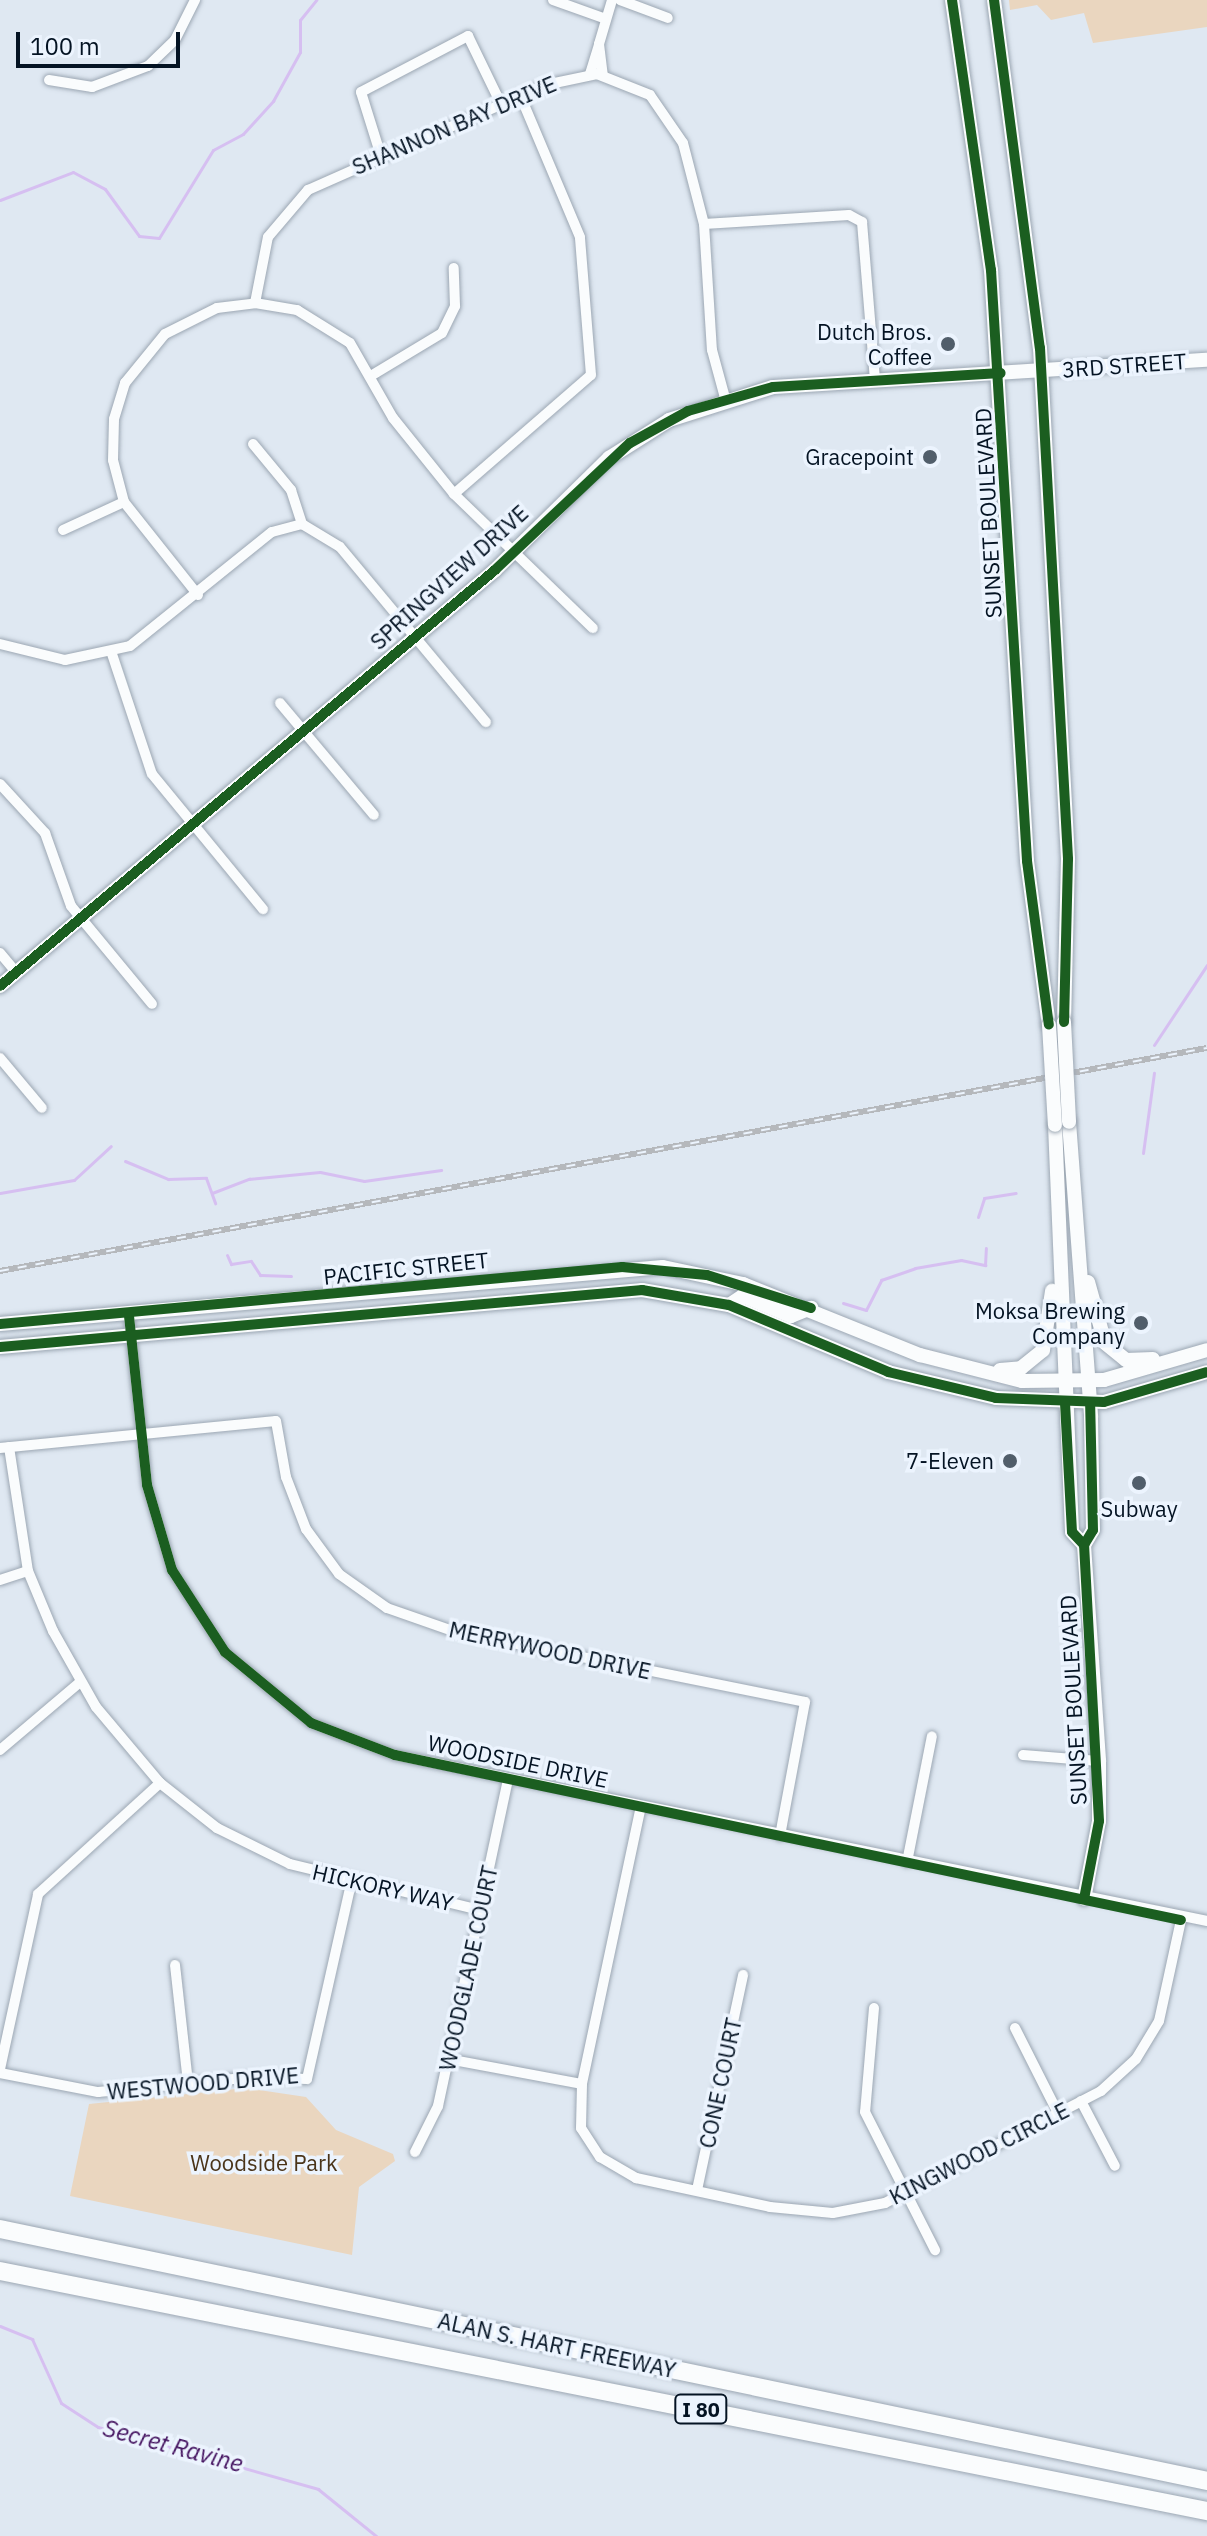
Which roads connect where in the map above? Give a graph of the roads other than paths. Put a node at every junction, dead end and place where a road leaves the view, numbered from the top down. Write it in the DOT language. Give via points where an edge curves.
graph roads {
  1 [pos="195,0"];
  2 [pos="553,0"];
  3 [pos="612,0"];
  4 [pos="620,0"];
  5 [pos="952,0"];
  6 [pos="994,0"];
  7 [pos="668,18"];
  8 [pos="606,19"];
  9 [pos="599,44"];
  10 [pos="590,74"];
  11 [pos="603,76"];
  12 [pos="49,80"];
  13 [pos="520,95"];
  14 [pos="501,104"];
  15 [pos="381,156"];
  16 [pos="704,224"];
  17 [pos="454,268"];
  18 [pos="255,303"];
  19 [pos="1207,360"];
  20 [pos="1042,371"];
  21 [pos="1001,373"];
  22 [pos="374,374"];
  23 [pos="875,380"];
  24 [pos="725,398"];
  25 [pos="253,444"];
  26 [pos="454,494"];
  27 [pos="124,502"];
  28 [pos="302,524"];
  29 [pos="63,530"];
  30 [pos="513,551"];
  31 [pos="198,595"];
  32 [pos="593,628"];
  33 [pos="415,637"];
  34 [pos="0,644"];
  35 [pos="112,654"];
  36 [pos="280,703"];
  37 [pos="486,722"];
  38 [pos="303,730"];
  39 [pos="0,784"];
  40 [pos="374,815"];
  41 [pos="191,824"];
  42 [pos="263,909"];
  43 [pos="80,918"];
  44 [pos="0,953"];
  45 [pos="16,972"];
  46 [pos="0,986"];
  47 [pos="152,1004"];
  48 [pos="1056,1024"];
  49 [pos="0,1058"];
  50 [pos="42,1108"];
  51 [pos="1062,1124"];
  52 [pos="643,1268"];
  53 [pos="1059,1271"];
  54 [pos="1082,1272"];
  55 [pos="507,1278"];
  56 [pos="642,1290"];
  57 [pos="510,1296"];
  58 [pos="729,1305"];
  59 [pos="811,1308"];
  60 [pos="129,1316"];
  61 [pos="0,1324"];
  62 [pos="133,1337"];
  63 [pos="0,1347"];
  64 [pos="1207,1347"];
  65 [pos="974,1371"];
  66 [pos="1207,1372"];
  67 [pos="1089,1381"];
  68 [pos="1064,1384"];
  69 [pos="1090,1402"];
  70 [pos="1065,1403"];
  71 [pos="141,1432"];
  72 [pos="4,1448"];
  73 [pos="1084,1545"];
  74 [pos="28,1571"];
  75 [pos="0,1580"];
  76 [pos="79,1683"];
  77 [pos="932,1736"];
  78 [pos="0,1750"];
  79 [pos="1023,1755"];
  80 [pos="1099,1761"];
  81 [pos="508,1779"];
  82 [pos="160,1783"];
  83 [pos="641,1806"];
  84 [pos="780,1836"];
  85 [pos="907,1862"];
  86 [pos="351,1884"];
  87 [pos="1084,1899"];
  88 [pos="480,1910"];
  89 [pos="1181,1920"];
  90 [pos="1207,1921"];
  91 [pos="175,1965"];
  92 [pos="743,1975"];
  93 [pos="874,2008"];
  94 [pos="1015,2028"];
  95 [pos="448,2059"];
  96 [pos="0,2071"];
  97 [pos="188,2082"];
  98 [pos="582,2084"];
  99 [pos="1081,2101"];
  100 [pos="1058,2113"];
  101 [pos="415,2152"];
  102 [pos="1115,2166"];
  103 [pos="697,2190"];
  104 [pos="904,2193"];
  105 [pos="0,2229"];
  106 [pos="935,2250"];
  107 [pos="0,2271"];
  108 [pos="1207,2481"];
  109 [pos="1207,2511"];
  1 -- 12 [label="street" via="175,40 148,66 92,87"];
  2 -- 8 [label="street"];
  3 -- 8 [label="street"];
  4 -- 7 [label="street"];
  5 -- 21 [label="main road, SUNSET BOULEVARD"];
  6 -- 20 [label="main road, SUNSET BOULEVARD"];
  8 -- 9 [label="street"];
  9 -- 10 [label="street"];
  9 -- 11 [label="street"];
  10 -- 11 [label="street, SHANNON BAY DRIVE"];
  10 -- 13 [label="street, SHANNON BAY DRIVE"];
  11 -- 16 [label="street, SHANNON BAY DRIVE" via="650,95 676,125"];
  13 -- 14 [label="street, SHANNON BAY DRIVE"];
  13 -- 26 [label="street" via="580,237 591,375"];
  14 -- 15 [label="street, SHANNON BAY DRIVE"];
  14 -- 15 [label="street" via="468,36 380,75 361,92"];
  15 -- 18 [label="street, SHANNON BAY DRIVE" via="308,190 278,219 260,257"];
  16 -- 23 [label="street" via="849,215 862,222"];
  16 -- 24 [label="street, SHANNON BAY DRIVE" via="712,350"];
  17 -- 22 [label="street" via="455,306 442,333"];
  18 -- 22 [label="street" via="315,319 350,343"];
  18 -- 27 [label="street" via="181,323 135,366 119,398 111,440"];
  19 -- 20 [label="main road, 3RD STREET"];
  20 -- 21 [label="main road, 3RD STREET"];
  20 -- 48 [label="main road, SUNSET BOULEVARD" via="1068,859"];
  21 -- 23 [label="main road, SPRINGVIEW DRIVE"];
  21 -- 48 [label="main road, SUNSET BOULEVARD" via="1028,874"];
  22 -- 26 [label="street" via="393,418"];
  23 -- 24 [label="main road, SPRINGVIEW DRIVE"];
  24 -- 30 [label="main road, SPRINGVIEW DRIVE" via="669,420 609,458"];
  25 -- 28 [label="street" via="291,490"];
  26 -- 30 [label="street"];
  27 -- 29 [label="street"];
  27 -- 31 [label="street"];
  28 -- 31 [label="street" via="272,532"];
  28 -- 33 [label="street" via="329,536"];
  30 -- 32 [label="street"];
  30 -- 33 [label="main road, SPRINGVIEW DRIVE"];
  31 -- 35 [label="street" via="147,637"];
  33 -- 37 [label="street"];
  33 -- 38 [label="main road, SPRINGVIEW DRIVE"];
  34 -- 35 [label="street" via="45,659"];
  35 -- 41 [label="street" via="152,774"];
  36 -- 38 [label="street"];
  38 -- 40 [label="street"];
  38 -- 41 [label="main road, SPRINGVIEW DRIVE"];
  39 -- 43 [label="street" via="45,833 59,884"];
  41 -- 42 [label="street"];
  41 -- 43 [label="main road, SPRINGVIEW DRIVE"];
  43 -- 45 [label="main road, SPRINGVIEW DRIVE"];
  43 -- 47 [label="street"];
  44 -- 45 [label="street"];
  45 -- 46 [label="main road, SPRINGVIEW DRIVE"];
  48 -- 51 [label="main road, SUNSET BOULEVARD, bridge"];
  49 -- 50 [label="street"];
  51 -- 53 [label="main road, SUNSET BOULEVARD"];
  51 -- 54 [label="main road, SUNSET BOULEVARD"];
  52 -- 55 [label="main road, PACIFIC STREET"];
  52 -- 56 [label="main road"];
  52 -- 59 [label="main road, PACIFIC STREET" via="725,1279"];
  53 -- 65 [label="main road" via="1043,1350 1021,1368"];
  53 -- 68 [label="main road, SUNSET BOULEVARD"];
  54 -- 64 [label="main road" via="1099,1331 1120,1357 1137,1363"];
  54 -- 67 [label="main road, SUNSET BOULEVARD"];
  55 -- 57 [label="main road"];
  55 -- 60 [label="main road, PACIFIC STREET"];
  56 -- 57 [label="main road, PACIFIC STREET"];
  56 -- 58 [label="main road, PACIFIC STREET"];
  57 -- 62 [label="main road, PACIFIC STREET"];
  58 -- 59 [label="main road" via="743,1296 791,1316"];
  58 -- 70 [label="main road, PACIFIC STREET" via="888,1372 996,1398"];
  59 -- 65 [label="main road, PACIFIC STREET"];
  60 -- 61 [label="main road, PACIFIC STREET"];
  60 -- 62 [label="street, WOODSIDE DRIVE"];
  62 -- 63 [label="main road, PACIFIC STREET"];
  62 -- 71 [label="street, WOODSIDE DRIVE"];
  64 -- 67 [label="main road, PACIFIC STREET"];
  65 -- 68 [label="main road, PACIFIC STREET"];
  66 -- 69 [label="main road, PACIFIC STREET"];
  67 -- 68 [label="main road, PACIFIC STREET"];
  67 -- 69 [label="main road, SUNSET BOULEVARD"];
  68 -- 70 [label="main road, SUNSET BOULEVARD"];
  69 -- 70 [label="main road, PACIFIC STREET"];
  69 -- 73 [label="main road, SUNSET BOULEVARD" via="1093,1530"];
  70 -- 73 [label="main road, SUNSET BOULEVARD" via="1072,1532"];
  71 -- 72 [label="street"];
  71 -- 81 [label="street, WOODSIDE DRIVE" via="153,1516 172,1570 206,1629 244,1672 335,1735"];
  71 -- 84 [label="street, MERRYWOOD DRIVE" via="276,1421 286,1477 306,1529 339,1574 387,1608 453,1631 805,1702"];
  72 -- 74 [label="street, HICKORY WAY"];
  73 -- 80 [label="main road, SUNSET BOULEVARD"];
  74 -- 75 [label="street"];
  74 -- 76 [label="street, HICKORY WAY"];
  76 -- 78 [label="street"];
  76 -- 82 [label="street, HICKORY WAY"];
  77 -- 85 [label="street"];
  79 -- 80 [label="street"];
  80 -- 87 [label="main road, SUNSET BOULEVARD" via="1099,1821"];
  81 -- 83 [label="street, WOODSIDE DRIVE"];
  81 -- 88 [label="street, WOODGLADE COURT"];
  82 -- 86 [label="street, HICKORY WAY" via="253,1848"];
  82 -- 96 [label="street" via="38,1894"];
  83 -- 84 [label="street, WOODSIDE DRIVE"];
  83 -- 98 [label="street, KINGWOOD CIRCLE"];
  84 -- 85 [label="street, WOODSIDE DRIVE"];
  85 -- 87 [label="street, WOODSIDE DRIVE"];
  86 -- 88 [label="street, HICKORY WAY"];
  86 -- 97 [label="street, WESTWOOD DRIVE" via="307,2079"];
  87 -- 89 [label="street, WOODSIDE DRIVE"];
  88 -- 95 [label="street, WOODGLADE COURT"];
  89 -- 90 [label="street, WOODSIDE DRIVE"];
  89 -- 99 [label="street, KINGWOOD CIRCLE" via="1169,1998 1148,2041 1119,2076"];
  91 -- 97 [label="street"];
  92 -- 103 [label="street, CONE COURT"];
  93 -- 104 [label="street" via="865,2112"];
  94 -- 100 [label="street"];
  95 -- 98 [label="street"];
  95 -- 101 [label="street, WOODGLADE COURT" via="431,2127"];
  96 -- 97 [label="street, WESTWOOD DRIVE" via="98,2092"];
  98 -- 103 [label="street, KINGWOOD CIRCLE" via="581,2128 600,2157 636,2178"];
  99 -- 100 [label="street, KINGWOOD CIRCLE"];
  99 -- 102 [label="street"];
  100 -- 104 [label="street, KINGWOOD CIRCLE"];
  103 -- 104 [label="street, KINGWOOD CIRCLE" via="813,2214 857,2210"];
  104 -- 106 [label="street"];
  105 -- 108 [label="highway, ALAN S. HART FREEWAY / I 80"];
  107 -- 109 [label="highway, ALAN S. HART FREEWAY / I 80"];
}
